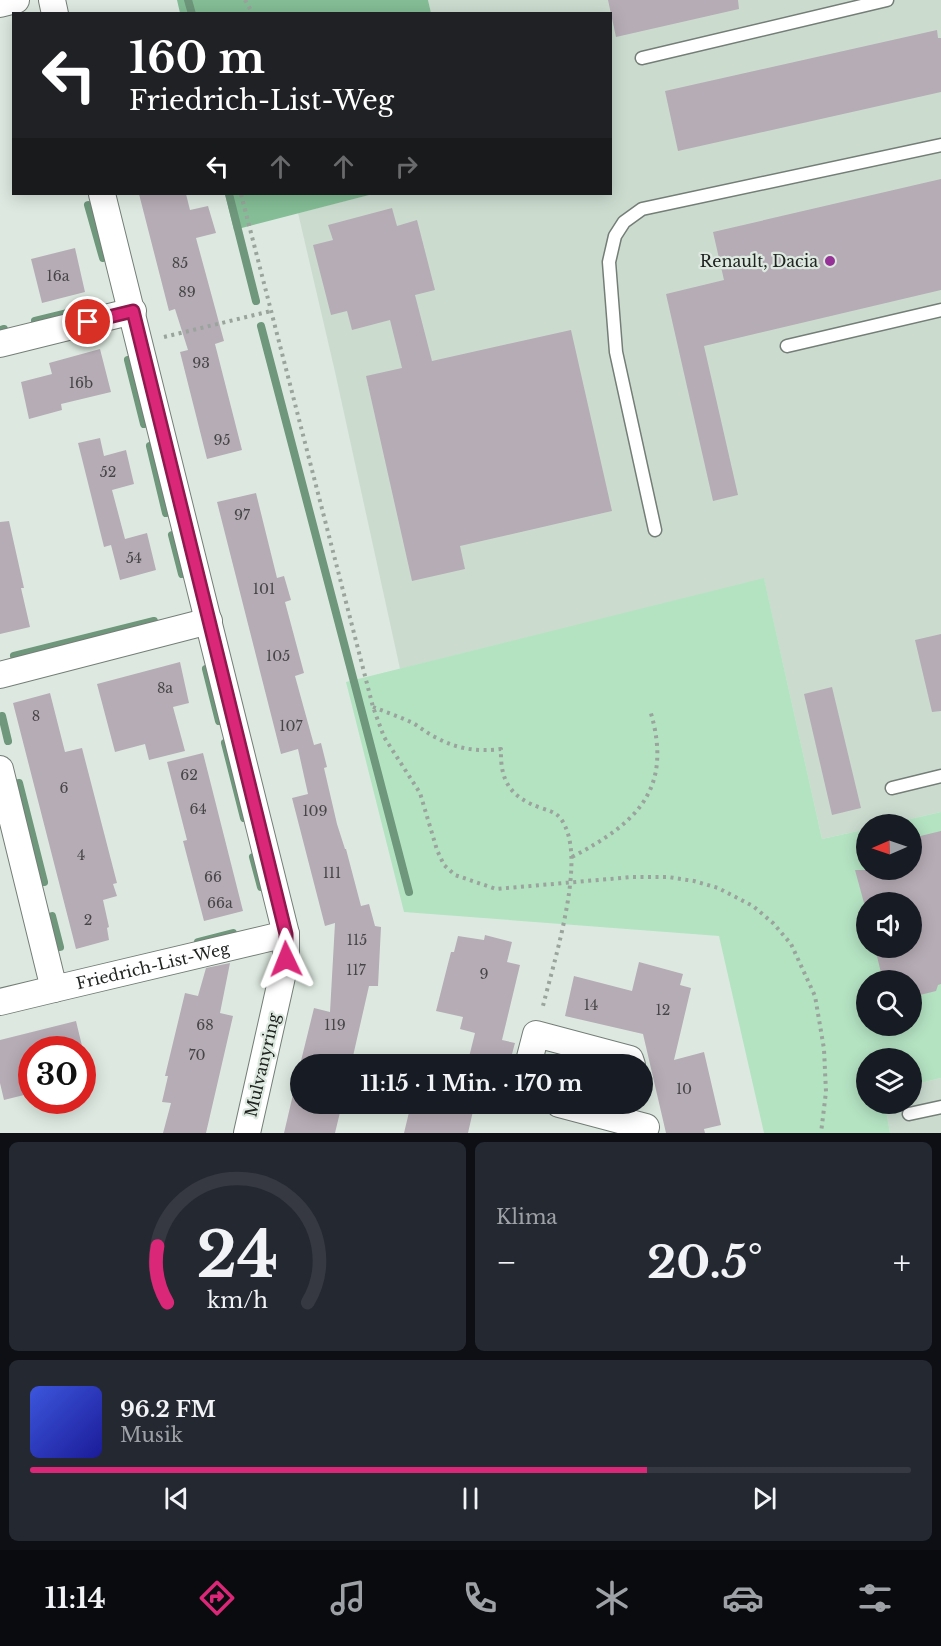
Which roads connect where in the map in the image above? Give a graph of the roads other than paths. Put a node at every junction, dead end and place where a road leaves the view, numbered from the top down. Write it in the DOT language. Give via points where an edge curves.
graph roads {
  1 [pos="16,0"];
  2 [pos="887,0"];
  3 [pos="0,4"];
  4 [pos="642,58"];
  5 [pos="941,145"];
  6 [pos="102,195"];
  7 [pos="941,310"];
  8 [pos="133,311"];
  9 [pos="0,344"];
  10 [pos="788,346"];
  11 [pos="655,530"];
  12 [pos="209,621"];
  13 [pos="0,675"];
  14 [pos="0,769"];
  15 [pos="941,776"];
  16 [pos="892,788"];
  17 [pos="286,934"];
  18 [pos="54,989"];
  19 [pos="0,1002"];
  20 [pos="531,1054"];
  21 [pos="611,1054"];
  22 [pos="941,1107"];
  23 [pos="922,1111"];
  24 [pos="610,1114"];
  25 [pos="645,1121"];
  26 [pos="247,1133"];
  1 -- 3 [label="street"];
  2 -- 4 [label="lane"];
  5 -- 11 [label="lane" via="642,209 624,222 615,236 609,262 616,352"];
  6 -- 8 [label="street, Mulvanyring"];
  7 -- 10 [label="lane"];
  8 -- 9 [label="street"];
  8 -- 12 [label="street, Mulvanyring"];
  12 -- 13 [label="street"];
  12 -- 17 [label="street, Mulvanyring"];
  14 -- 18 [label="street, Friedrich-List-Weg"];
  15 -- 16 [label="lane"];
  17 -- 18 [label="street, Friedrich-List-Weg"];
  17 -- 26 [label="street, Mulvanyring" via="286,959"];
  18 -- 19 [label="street, Friedrich-List-Weg"];
  20 -- 21 [label="street" via="536,1034"];
  22 -- 23 [label="lane"];
  24 -- 25 [label="street"];
}
